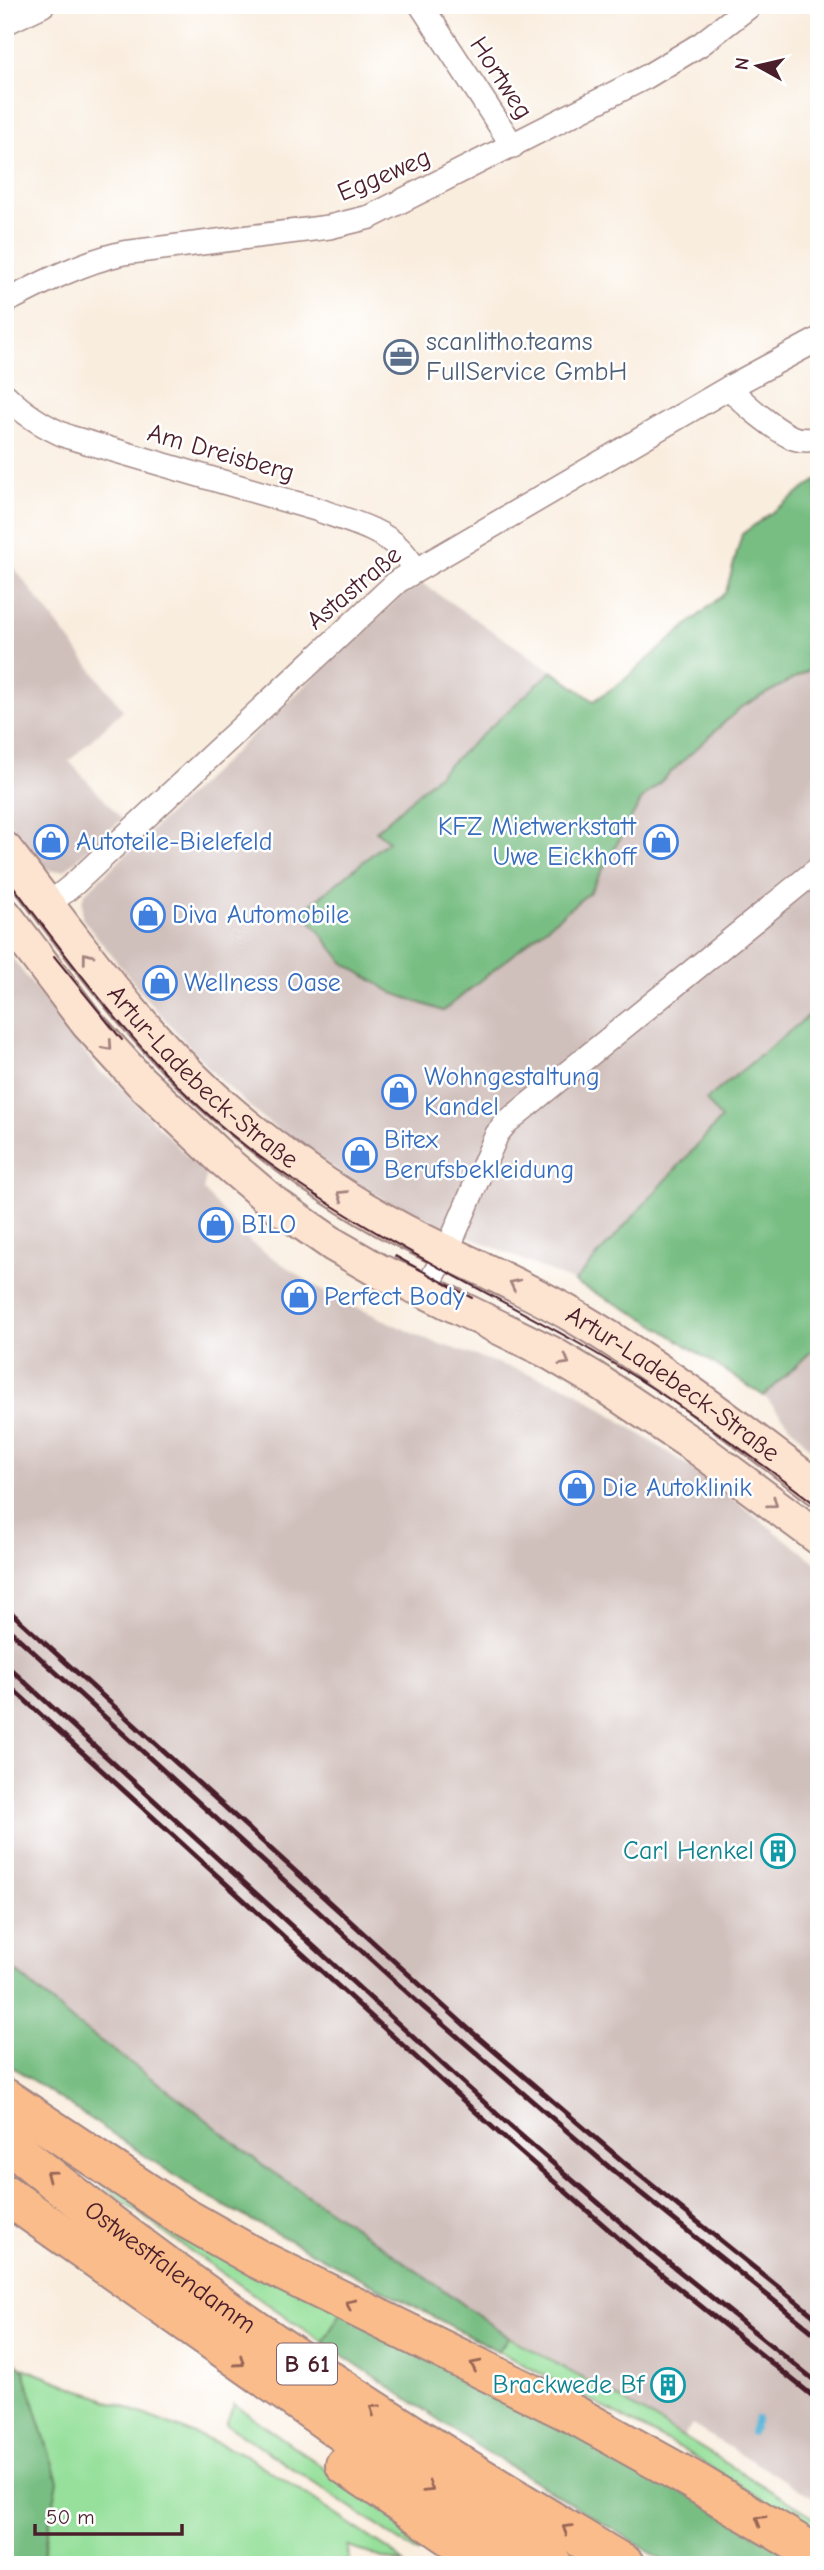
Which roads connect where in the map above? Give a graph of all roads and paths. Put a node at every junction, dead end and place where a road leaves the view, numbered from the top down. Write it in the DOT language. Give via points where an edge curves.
graph roads {
  1 [pos="43,5"];
  2 [pos="421,5"];
  3 [pos="751,5"];
  4 [pos="5,23"];
  5 [pos="513,146"];
  6 [pos="5,302"];
  7 [pos="819,339"];
  8 [pos="730,387"];
  9 [pos="5,395"];
  10 [pos="819,439"];
  11 [pos="416,570"];
  12 [pos="5,849"];
  13 [pos="819,868"];
  14 [pos="48,905"];
  15 [pos="5,915"];
  16 [pos="447,1251"];
  17 [pos="425,1292"];
  18 [pos="819,1489"];
  19 [pos="819,1538"];
  20 [pos="5,2098"];
  21 [pos="5,2141"];
  22 [pos="5,2196"];
  23 [pos="819,2556"];
  24 [pos="493,2565"];
  25 [pos="553,2565"];
  26 [pos="625,2565"];
  1 -- 4 [label="street"];
  2 -- 5 [label="street, Hortweg"];
  3 -- 5 [label="street, Eggeweg" via="685,55"];
  5 -- 6 [label="street, Eggeweg" via="355,222 122,253 63,272"];
  7 -- 8 [label="street, Astastraße"];
  8 -- 10 [label="street" via="791,437"];
  8 -- 11 [label="street, Astastraße"];
  9 -- 11 [label="street, Am Dreisberg" via="24,413 69,438 358,525 399,547"];
  11 -- 14 [label="street, Astastraße" via="371,605"];
  12 -- 14 [label="street, Artur-Ladebeck-Straße"];
  13 -- 16 [label="street" via="508,1122 497,1134"];
  16 -- 14 [label="street, Artur-Ladebeck-Straße, one-way" via="341,1195 246,1125 146,1032"];
  15 -- 17 [label="street, Artur-Ladebeck-Straße, one-way" via="88,1024 222,1159 334,1245"];
  16 -- 17 [label="street"];
  18 -- 16 [label="street, Artur-Ladebeck-Straße, one-way" via="608,1337"];
  17 -- 19 [label="street, Artur-Ladebeck-Straße, one-way" via="593,1378 698,1448"];
  23 -- 20 [label="highway, one-way" via="573,2414 258,2259 182,2216"];
  26 -- 21 [label="highway, Ostwestfalendamm / B 61, one-way" via="404,2429 268,2337"];
  22 -- 24 [label="highway" via="66,2259 213,2372"];
  22 -- 25 [label="highway, Ostwestfalendamm / B 61, one-way" via="369,2451"];
}
